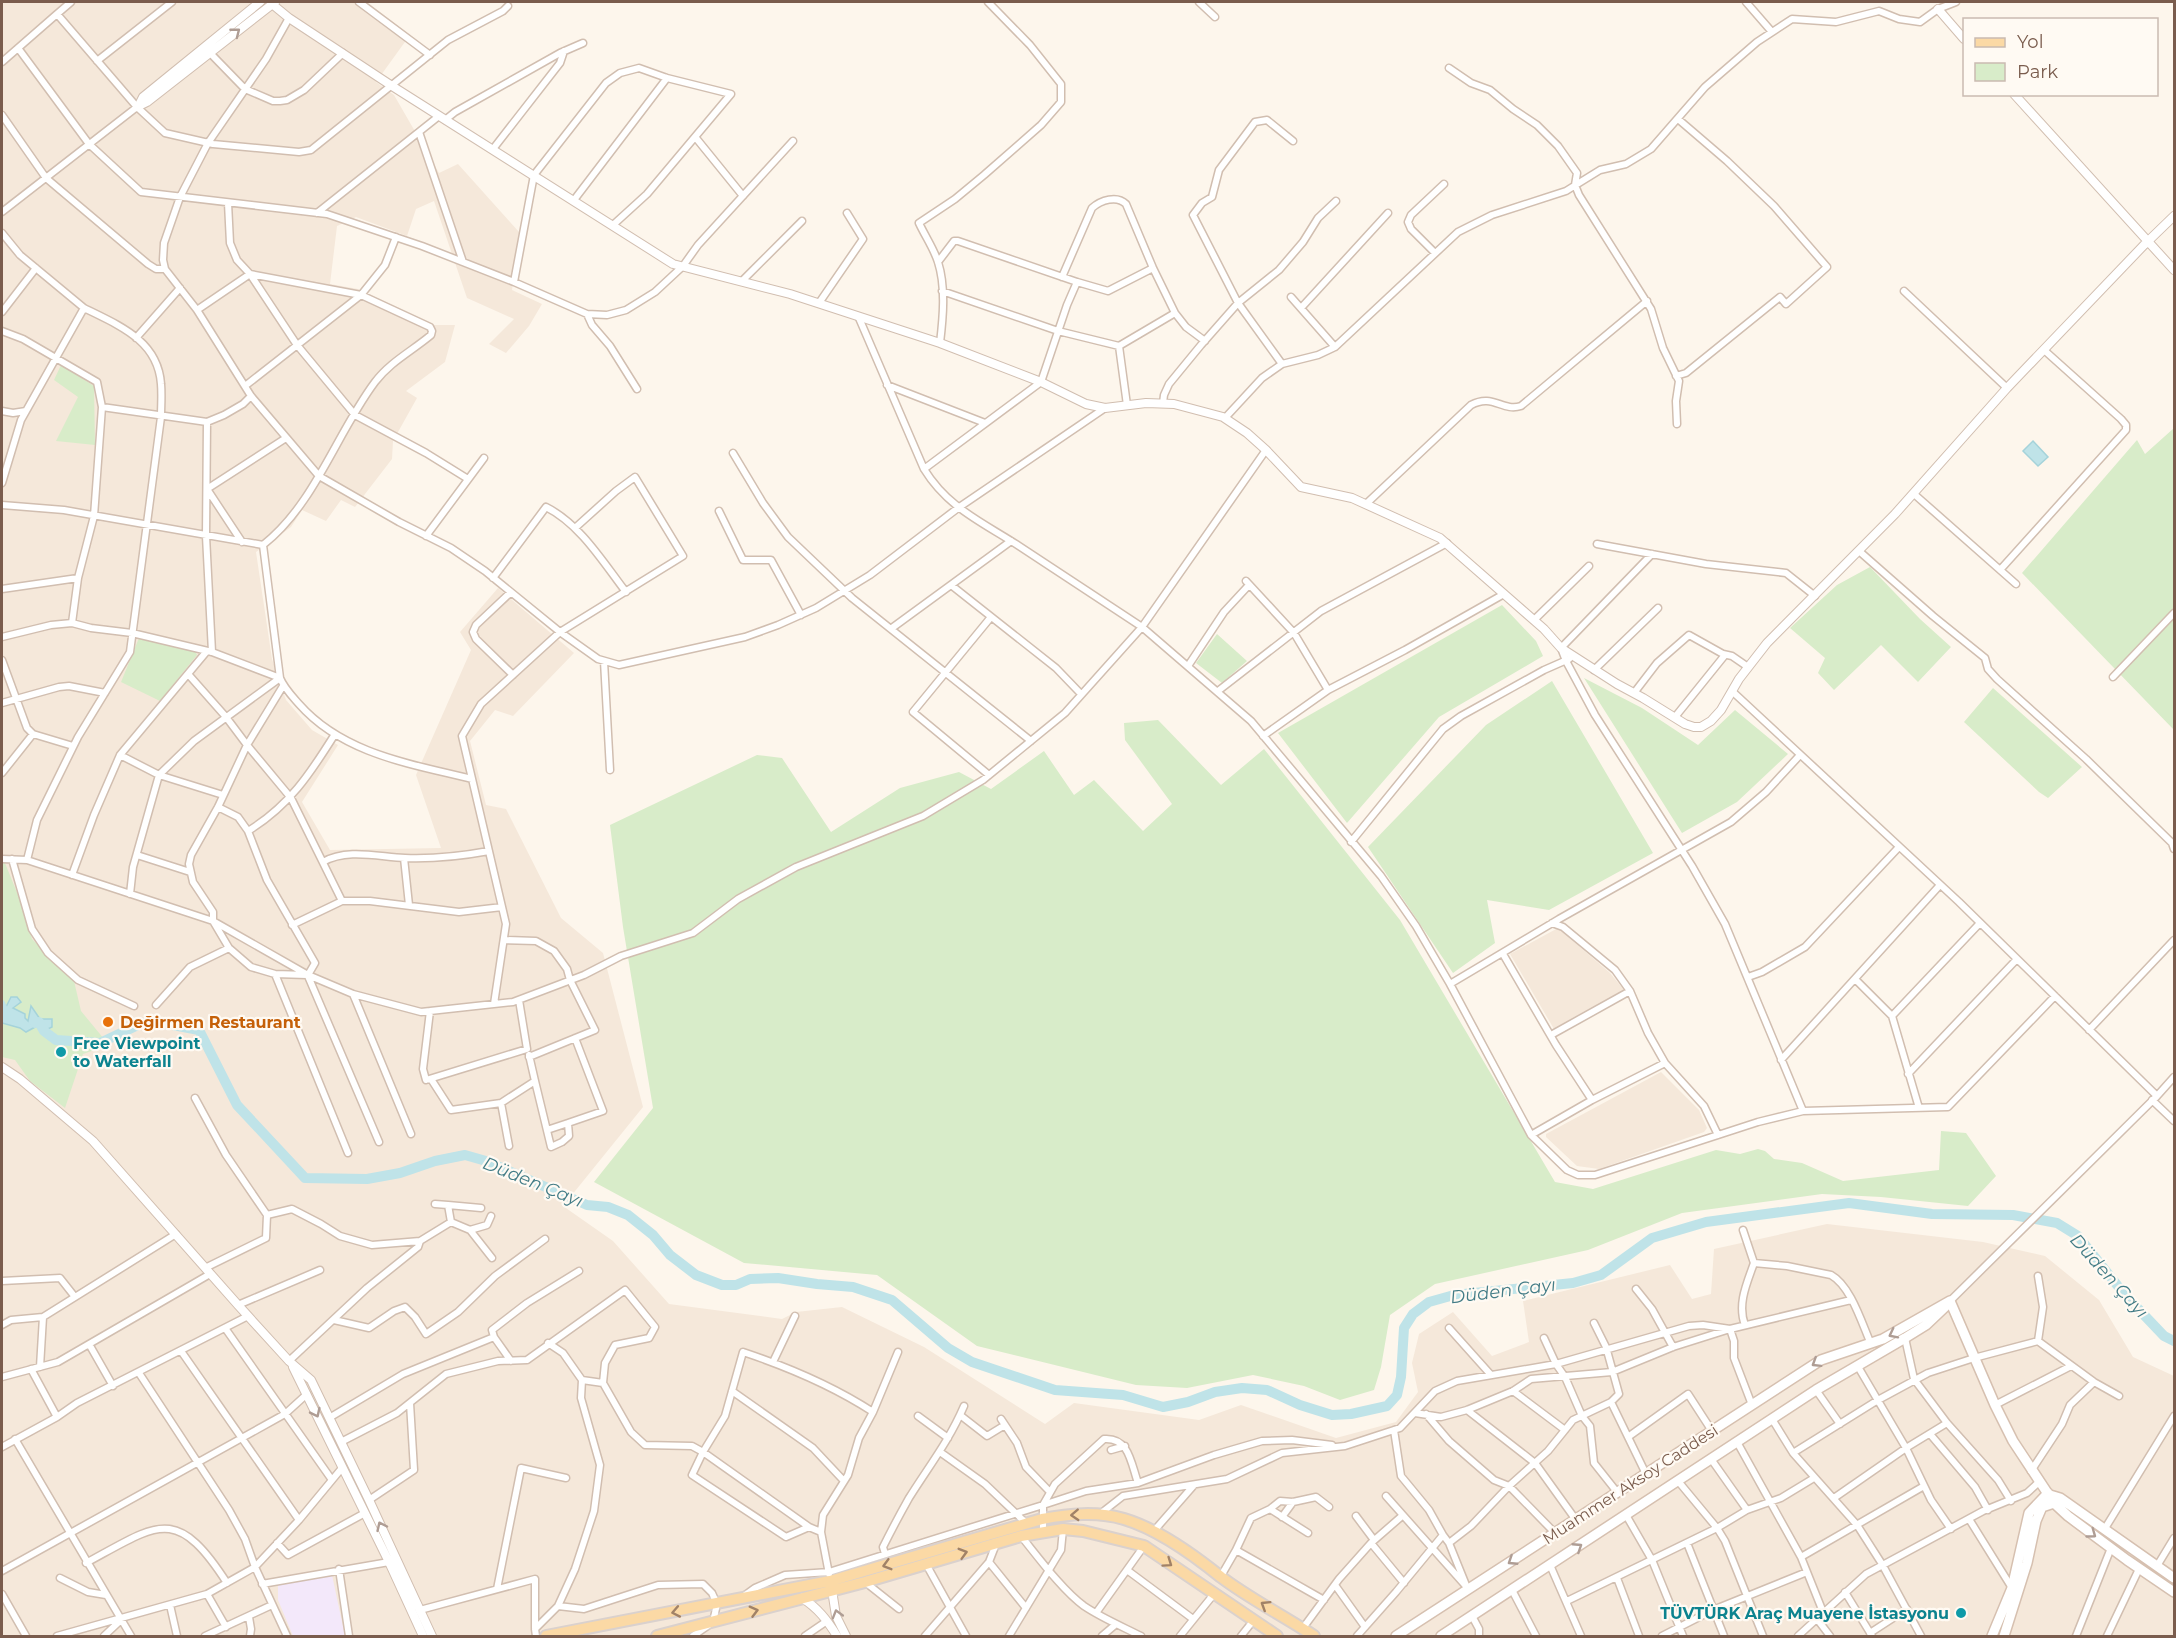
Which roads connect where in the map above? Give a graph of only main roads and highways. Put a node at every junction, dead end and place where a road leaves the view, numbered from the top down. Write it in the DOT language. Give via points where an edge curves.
graph roads {
  1 [pos="1950,1301"];
  2 [pos="2050,1497"];
  3 [pos="2039,1505"];
  4 [pos="2175,1578"];
  5 [pos="830,1581"];
  6 [pos="2175,1592"];
  7 [pos="546,1636"];
  8 [pos="657,1636"];
  9 [pos="1277,1636"];
  10 [pos="1314,1636"];
  11 [pos="1396,1636"];
  12 [pos="1442,1636"];
  13 [pos="1992,1636"];
  14 [pos="2004,1636"];
  1 -- 2 [label="main road" via="1995,1405"];
  1 -- 11 [label="main road, Muammer Aksoy Caddesi, one-way" via="1871,1344 1821,1360"];
  12 -- 1 [label="main road, Muammer Aksoy Caddesi, one-way" via="1816,1390 1905,1338 1938,1315"];
  2 -- 3 [label="main road"];
  2 -- 4 [label="main road" via="2060,1498"];
  2 -- 6 [label="main road, one-way" via="2068,1516"];
  3 -- 13 [label="main road" via="2029,1512 2012,1588"];
  3 -- 14 [label="main road" via="2027,1563"];
  5 -- 7 [label="main road, one-way"];
  8 -- 5 [label="main road, one-way" via="802,1598"];
  5 -- 9 [label="main road, one-way" via="865,1582 1021,1536 1063,1529 1083,1531 1144,1546"];
  10 -- 5 [label="main road, one-way" via="1166,1538 1124,1519 1098,1516 1070,1514 1042,1519"];
}
